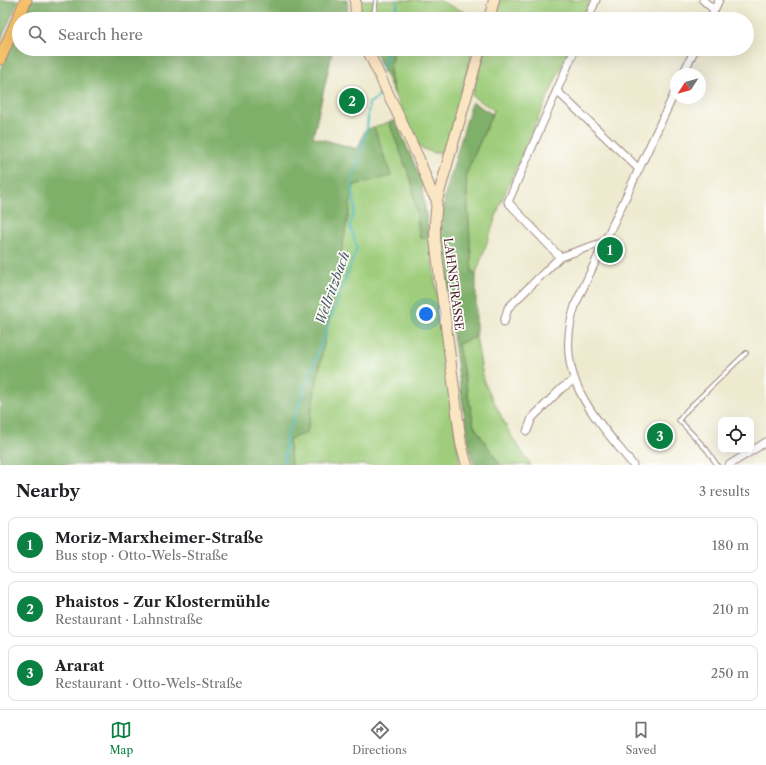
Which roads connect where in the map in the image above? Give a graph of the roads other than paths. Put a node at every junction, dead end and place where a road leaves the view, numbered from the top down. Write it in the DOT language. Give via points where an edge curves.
graph roads {
  1 [pos="26,0"];
  2 [pos="354,0"];
  3 [pos="376,0"];
  4 [pos="494,0"];
  5 [pos="596,0"];
  6 [pos="703,0"];
  7 [pos="719,0"];
  8 [pos="714,10"];
  9 [pos="21,12"];
  10 [pos="355,12"];
  11 [pos="374,12"];
  12 [pos="491,12"];
  13 [pos="591,12"];
  14 [pos="12,32"];
  15 [pos="370,56"];
  16 [pos="478,56"];
  17 [pos="572,56"];
  18 [pos="692,56"];
  19 [pos="0,59"];
  20 [pos="686,68"];
  21 [pos="557,91"];
  22 [pos="670,103"];
  23 [pos="639,169"];
  24 [pos="437,200"];
  25 [pos="604,242"];
  26 [pos="560,257"];
  27 [pos="504,322"];
  28 [pos="746,353"];
  29 [pos="574,380"];
  30 [pos="527,431"];
  31 [pos="766,442"];
  32 [pos="630,464"];
  33 [pos="467,465"];
  34 [pos="717,465"];
  35 [pos="729,465"];
  1 -- 9 [label="main road"];
  2 -- 10 [label="main road"];
  3 -- 11 [label="lane"];
  4 -- 12 [label="main road"];
  5 -- 13 [label="street"];
  6 -- 8 [label="street"];
  7 -- 8 [label="street"];
  14 -- 19 [label="main road"];
  15 -- 24 [label="main road"];
  16 -- 24 [label="main road, LAHNSTRASSE"];
  17 -- 21 [label="street"];
  18 -- 20 [label="street"];
  21 -- 23 [label="street"];
  21 -- 26 [label="street" via="508,202"];
  22 -- 23 [label="street"];
  23 -- 25 [label="street"];
  24 -- 33 [label="main road, LAHNSTRASSE" via="436,239 462,444"];
  25 -- 26 [label="street"];
  25 -- 29 [label="street" via="576,303 570,323 568,352"];
  26 -- 27 [label="street" via="508,308"];
  28 -- 34 [label="lane" via="679,420"];
  29 -- 30 [label="street" via="562,388 532,418"];
  29 -- 32 [label="street" via="588,408"];
  31 -- 35 [label="street"];
}
